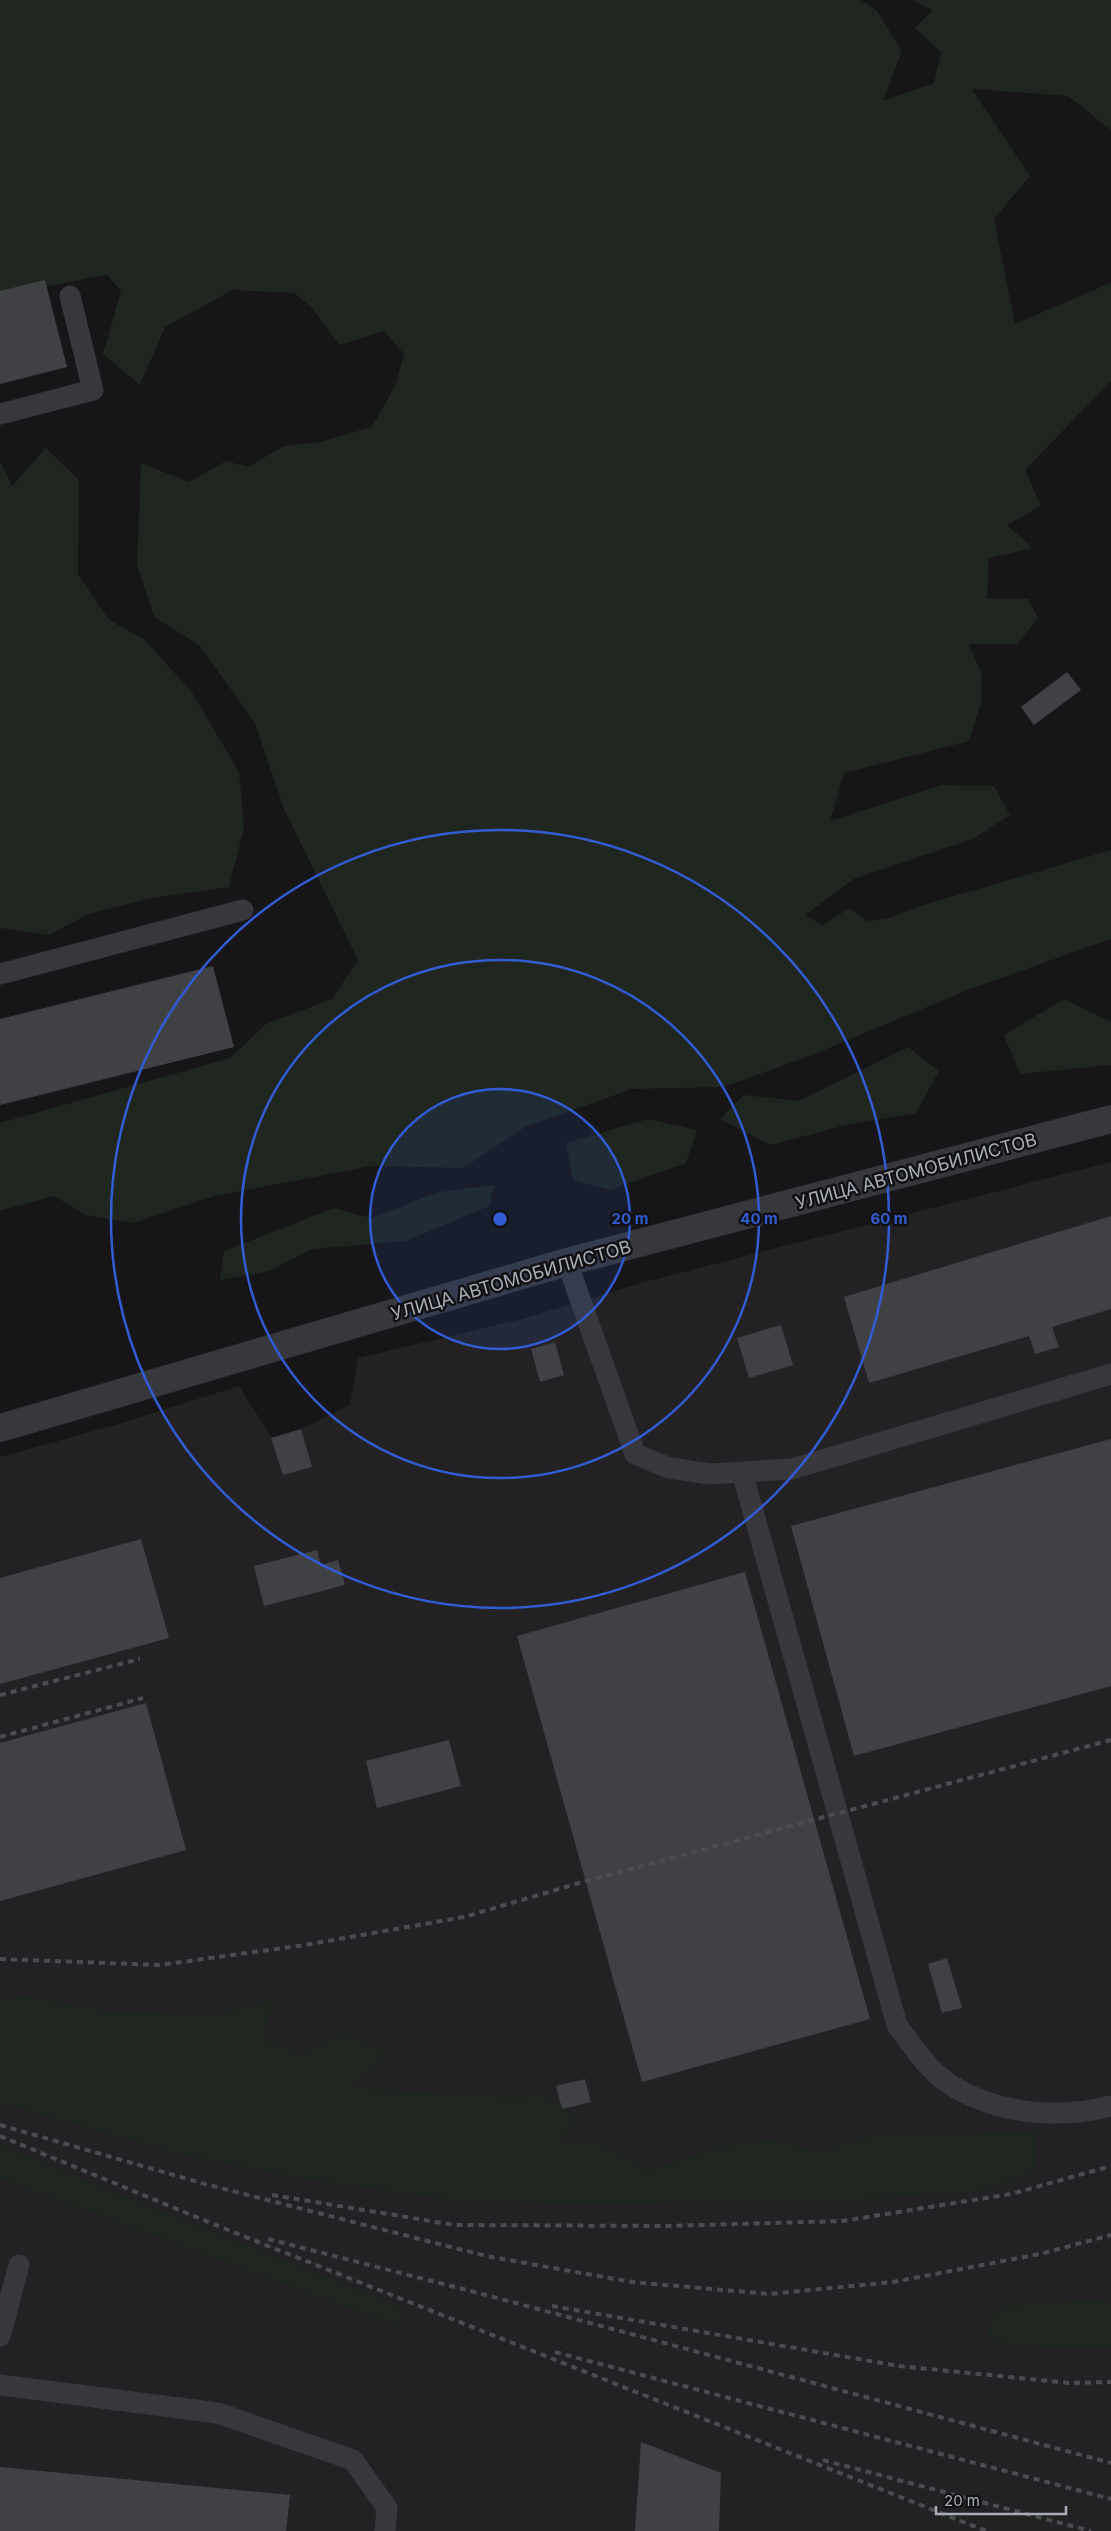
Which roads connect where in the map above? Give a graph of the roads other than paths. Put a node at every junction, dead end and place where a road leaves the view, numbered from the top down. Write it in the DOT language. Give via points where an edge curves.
graph roads {
  1 [pos="70,296"];
  2 [pos="0,414"];
  3 [pos="243,910"];
  4 [pos="0,974"];
  5 [pos="1111,1119"];
  6 [pos="567,1262"];
  7 [pos="1111,1374"];
  8 [pos="0,1428"];
  9 [pos="742,1472"];
  10 [pos="1111,2106"];
  11 [pos="19,2265"];
  12 [pos="0,2336"];
  13 [pos="0,2385"];
  14 [pos="386,2531"];
  1 -- 2 [label="lane" via="93,390"];
  3 -- 4 [label="lane"];
  5 -- 6 [label="street, УЛИЦА АВТОМОБИЛИСТОВ"];
  6 -- 8 [label="street, УЛИЦА АВТОМОБИЛИСТОВ"];
  6 -- 9 [label="lane" via="635,1454 669,1468 712,1474"];
  7 -- 9 [label="lane" via="792,1469"];
  9 -- 10 [label="lane" via="897,2025 922,2060 948,2083 995,2105 1047,2115"];
  11 -- 12 [label="lane"];
  13 -- 14 [label="lane" via="218,2413 353,2460 387,2508"];
}
